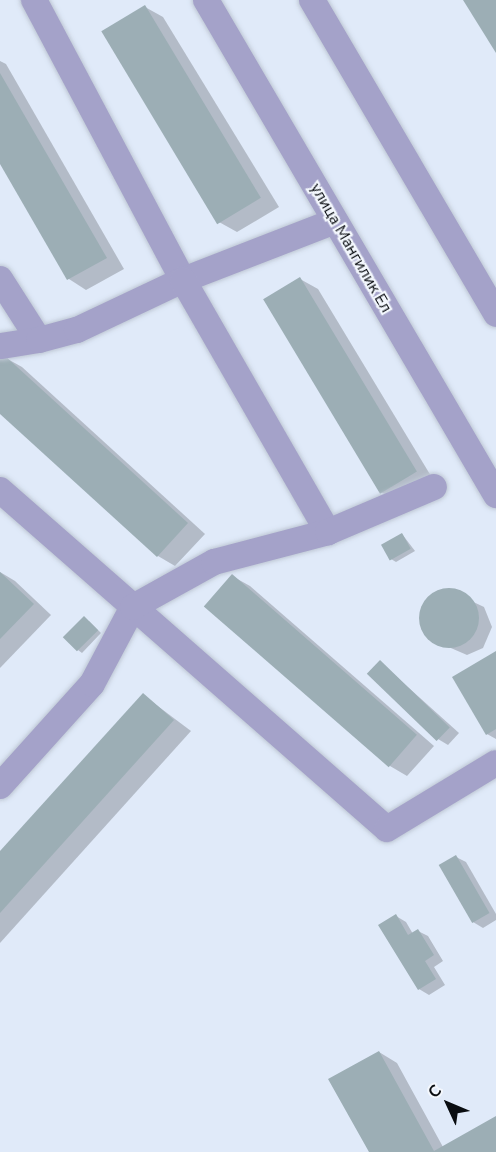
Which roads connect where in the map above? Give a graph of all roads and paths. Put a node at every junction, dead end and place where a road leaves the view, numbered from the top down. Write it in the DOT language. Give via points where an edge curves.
graph roads {
  1 [pos="34,0"];
  2 [pos="206,0"];
  3 [pos="312,0"];
  4 [pos="335,221"];
  5 [pos="0,279"];
  6 [pos="183,280"];
  7 [pos="495,310"];
  8 [pos="39,340"];
  9 [pos="0,346"];
  10 [pos="434,487"];
  11 [pos="496,495"];
  12 [pos="3,499"];
  13 [pos="328,532"];
  14 [pos="134,607"];
  15 [pos="496,763"];
  16 [pos="0,786"];
  1 -- 6 [label="street"];
  2 -- 4 [label="street, улица Мангилик Ел"];
  3 -- 7 [label="street"];
  4 -- 6 [label="street"];
  4 -- 11 [label="street, улица Мангилик Ел"];
  5 -- 8 [label="street"];
  6 -- 8 [label="street" via="76,330"];
  6 -- 13 [label="street"];
  8 -- 9 [label="street"];
  10 -- 13 [label="street"];
  12 -- 14 [label="street"];
  13 -- 14 [label="street" via="214,562"];
  14 -- 15 [label="street" via="387,829"];
  14 -- 16 [label="street" via="92,684"];
}
